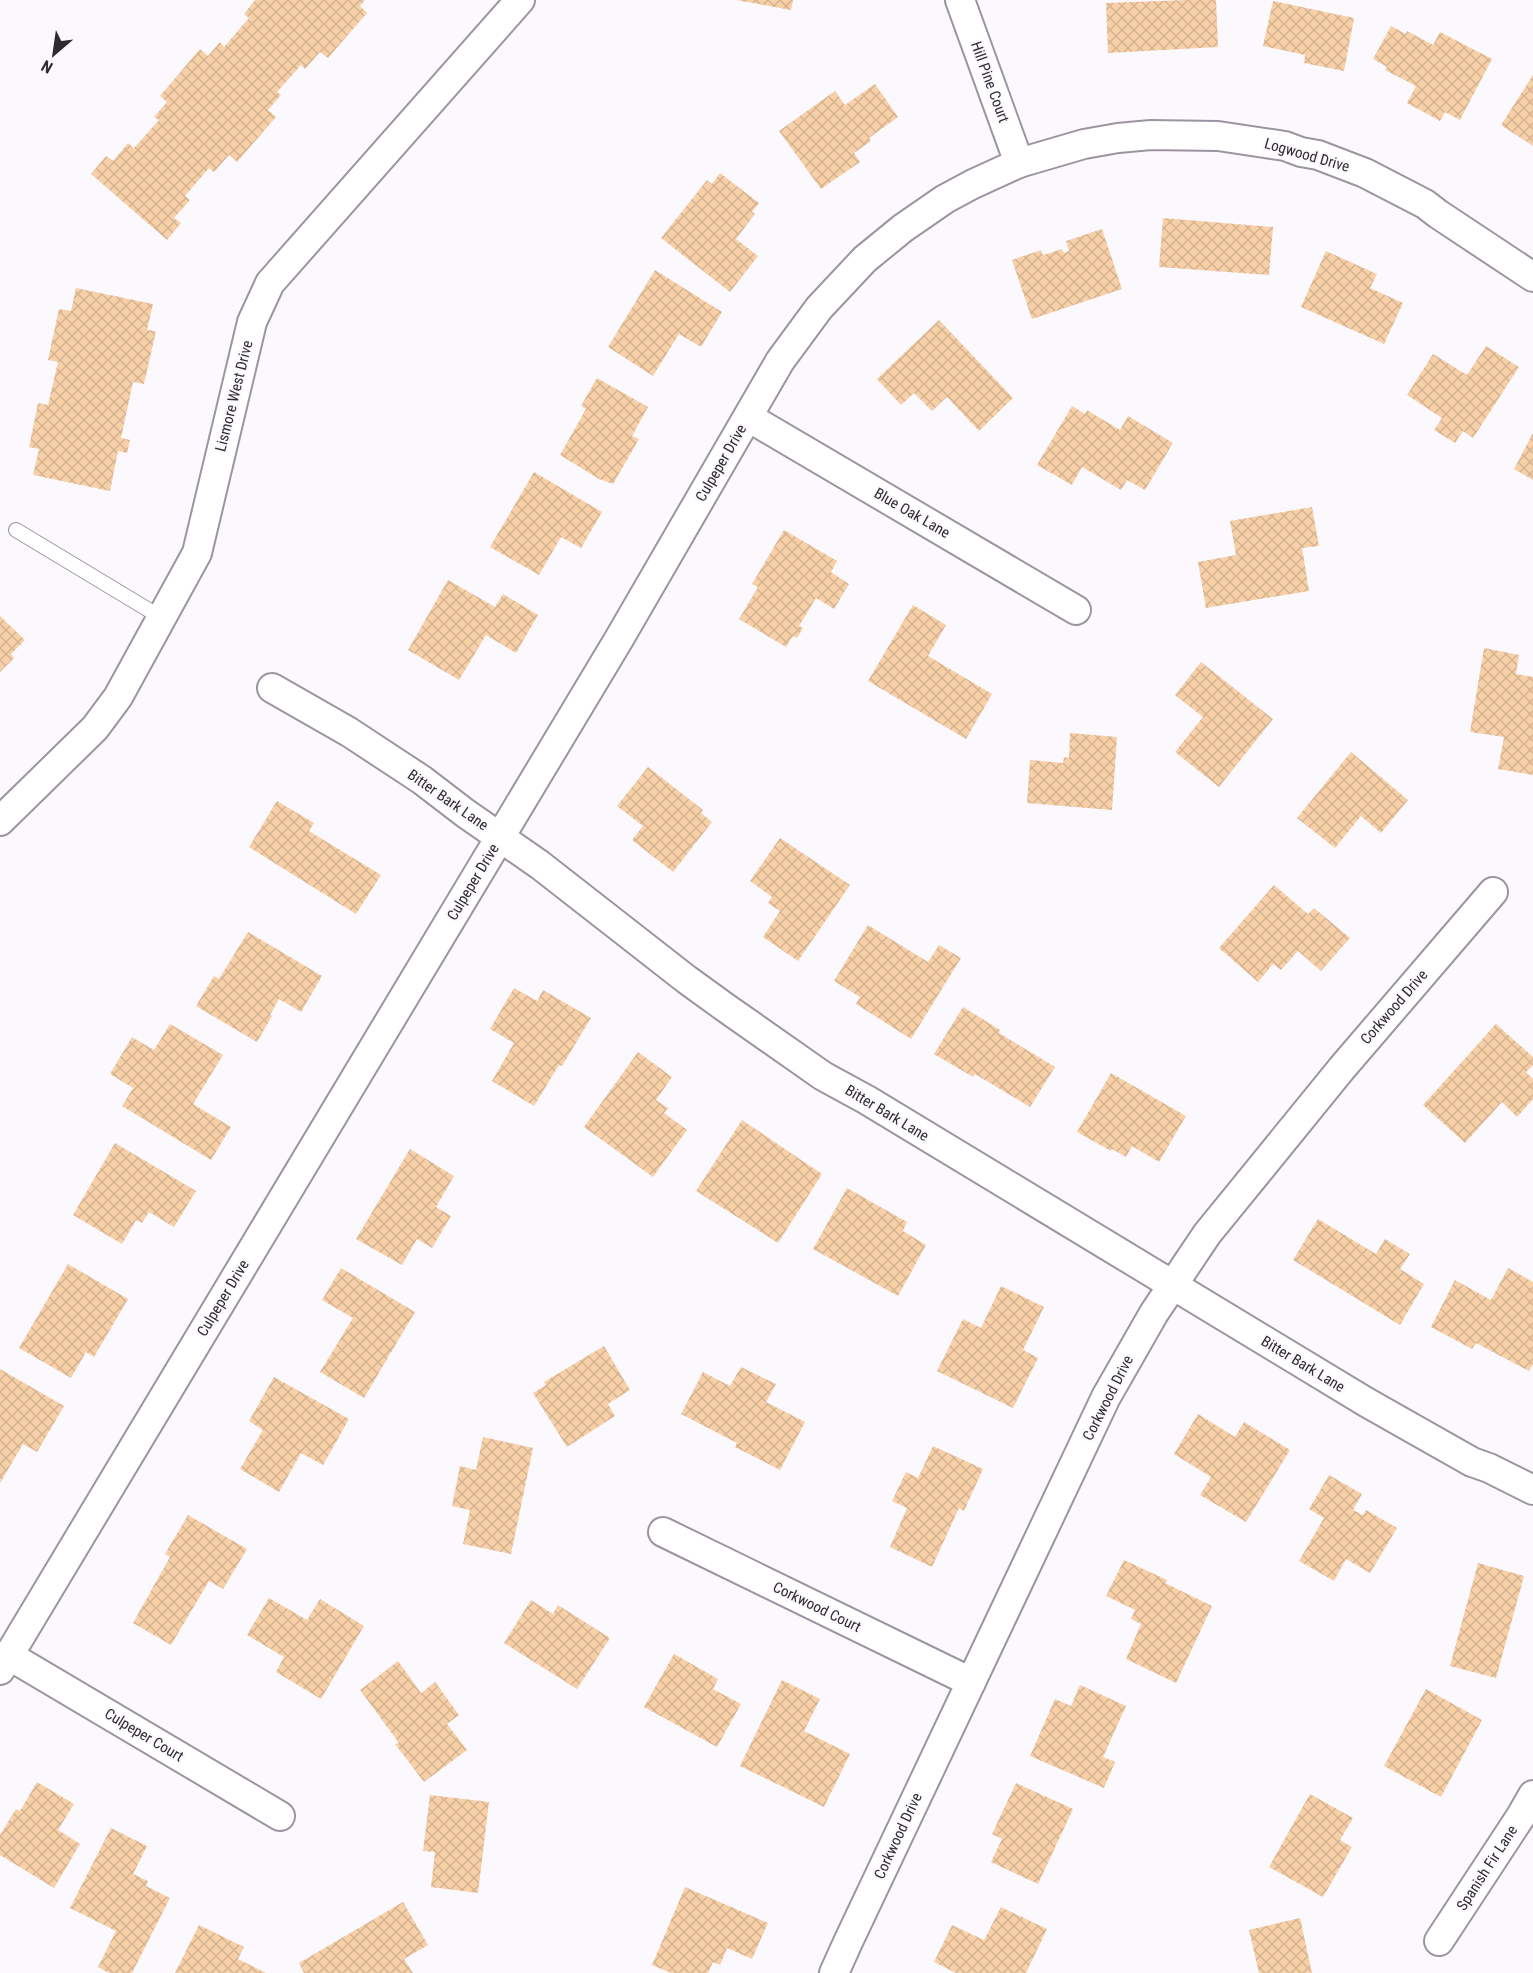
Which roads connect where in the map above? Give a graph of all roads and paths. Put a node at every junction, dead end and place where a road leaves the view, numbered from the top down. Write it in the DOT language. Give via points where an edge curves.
graph roads {
  1 [pos="520,0"];
  2 [pos="960,0"];
  3 [pos="1019,163"];
  4 [pos="1533,277"];
  5 [pos="748,417"];
  6 [pos="16,530"];
  7 [pos="1076,610"];
  8 [pos="162,618"];
  9 [pos="272,688"];
  10 [pos="0,821"];
  11 [pos="501,836"];
  12 [pos="1493,892"];
  13 [pos="1172,1286"];
  14 [pos="1533,1490"];
  15 [pos="663,1532"];
  16 [pos="4,1662"];
  17 [pos="971,1682"];
  18 [pos="1533,1795"];
  19 [pos="280,1816"];
  20 [pos="1439,1941"];
  21 [pos="834,1973"];
  1 -- 8 [label="street, Lismore West Drive" via="264,292 252,322 197,553"];
  2 -- 3 [label="street, Hill Pine Court"];
  3 -- 4 [label="street, Logwood Drive" via="1084,144 1151,135 1218,136 1285,146 1337,162 1396,187"];
  3 -- 5 [label="street, Culpeper Drive" via="945,199 865,259 798,333"];
  5 -- 7 [label="street, Blue Oak Lane"];
  5 -- 11 [label="street, Culpeper Drive"];
  6 -- 8 [label="lane"];
  8 -- 10 [label="street, Lismore West Drive" via="104,717"];
  9 -- 11 [label="street, Bitter Bark Lane" via="349,732"];
  11 -- 13 [label="street, Bitter Bark Lane" via="686,979 823,1076"];
  11 -- 16 [label="street, Culpeper Drive"];
  12 -- 13 [label="street, Corkwood Drive" via="1246,1185"];
  13 -- 14 [label="street, Bitter Bark Lane" via="1472,1462"];
  13 -- 17 [label="street, Corkwood Drive" via="1106,1398"];
  15 -- 17 [label="street, Corkwood Court"];
  16 -- 19 [label="street, Culpeper Court"];
  17 -- 21 [label="street, Corkwood Drive"];
  18 -- 20 [label="street, Spanish Fir Lane"];
}
